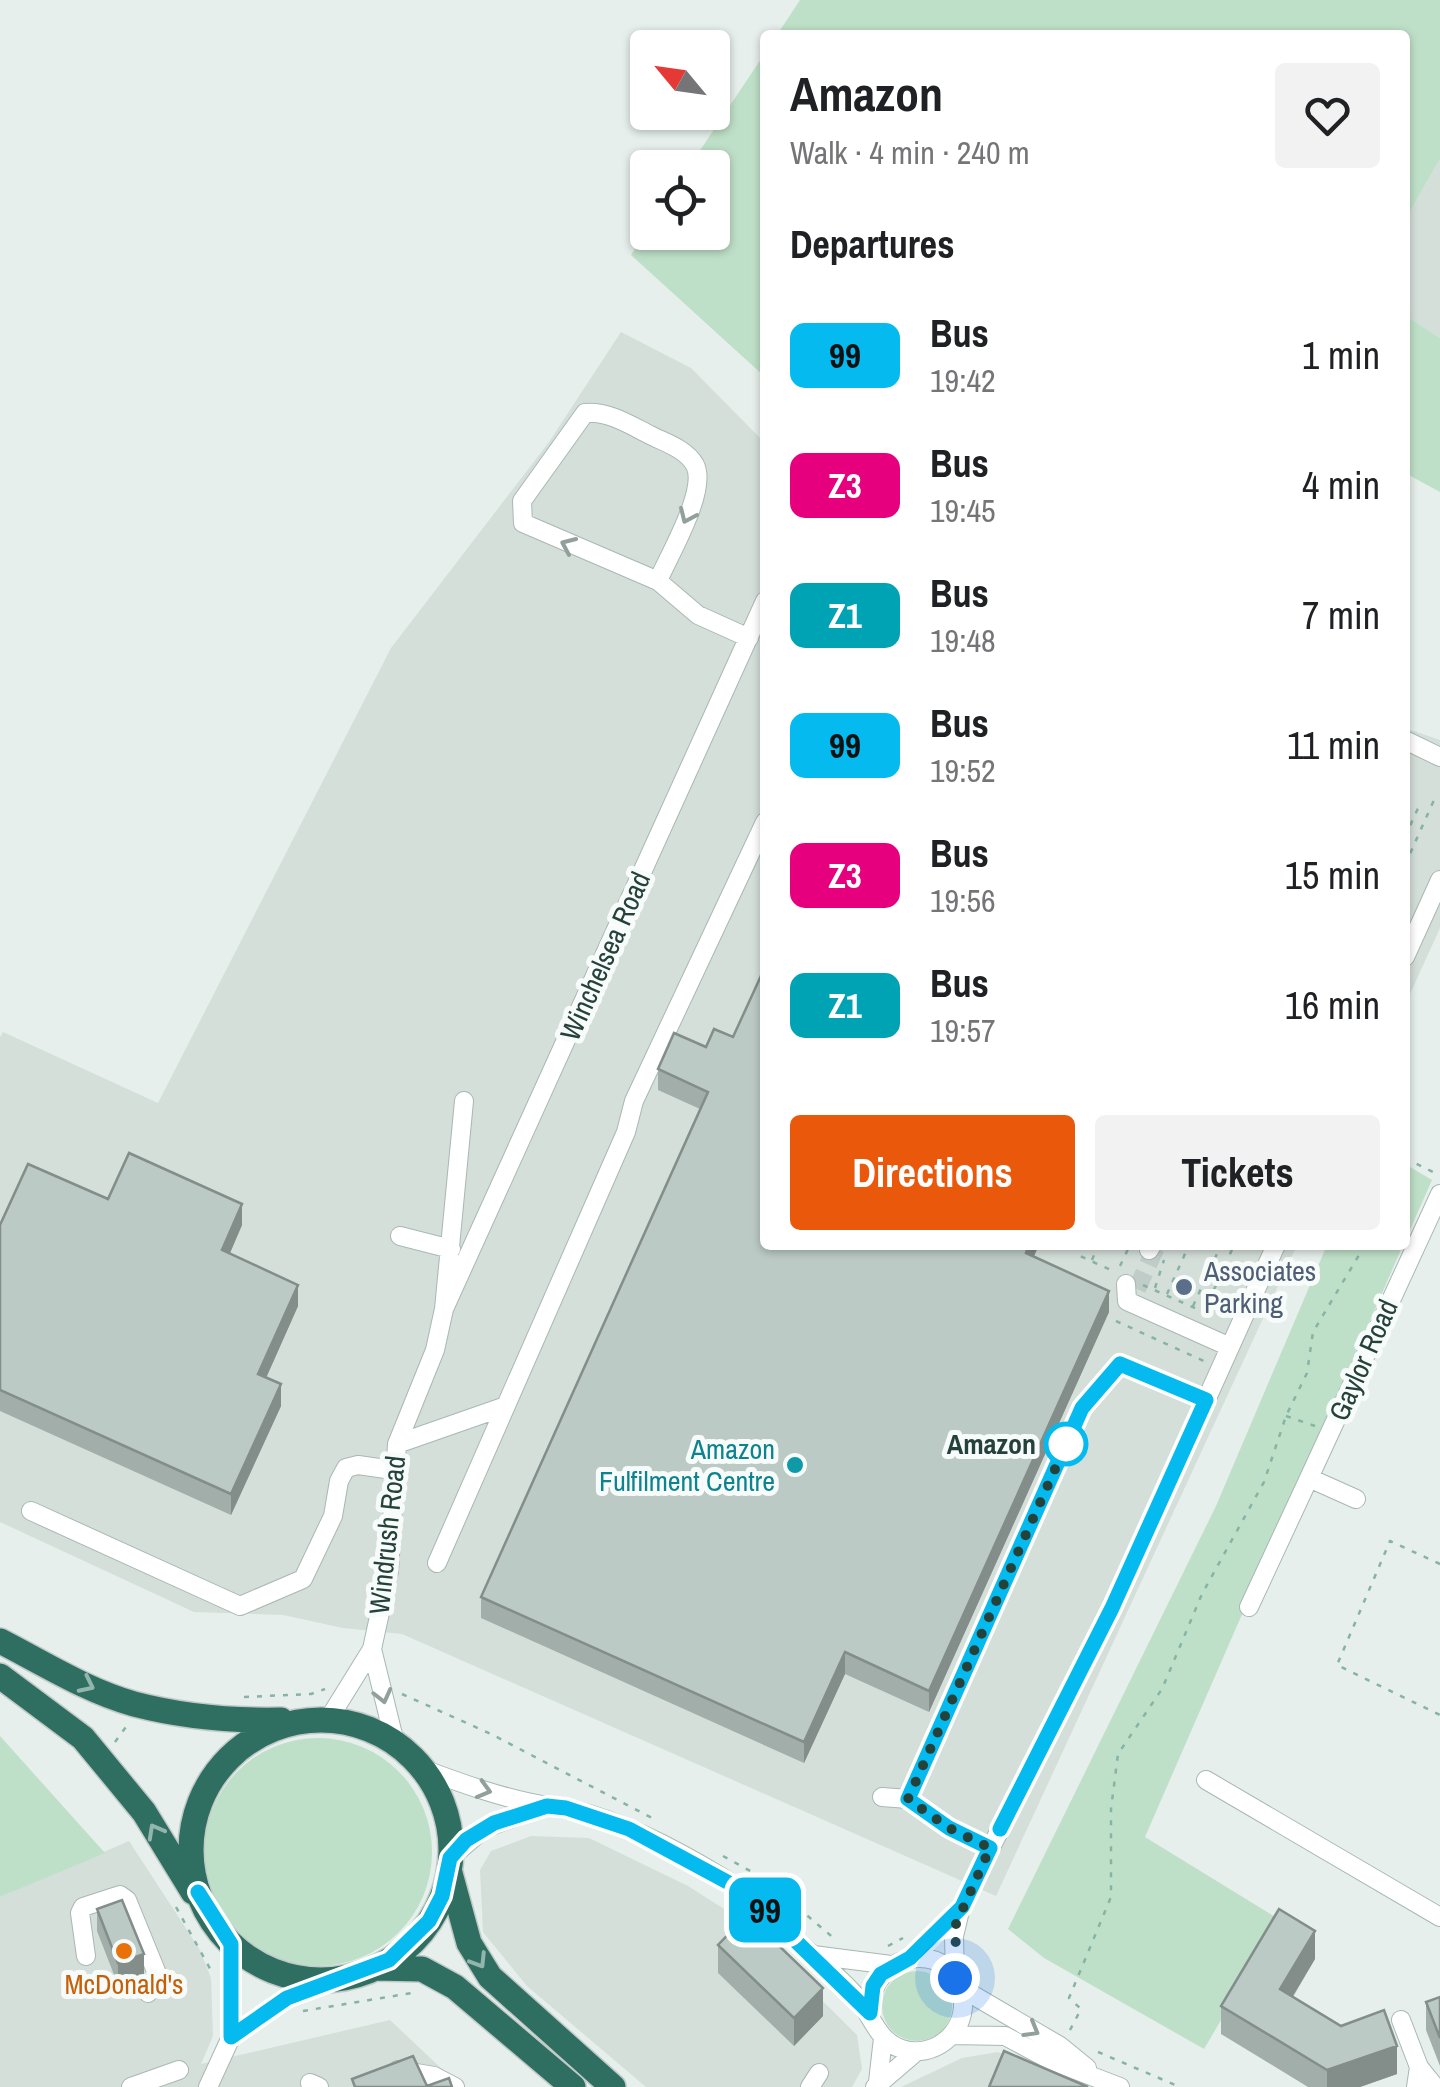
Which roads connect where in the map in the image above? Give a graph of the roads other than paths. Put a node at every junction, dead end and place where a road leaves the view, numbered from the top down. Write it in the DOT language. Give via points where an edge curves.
graph roads {
  1 [pos="658,581"];
  2 [pos="760,613"];
  3 [pos="750,638"];
  4 [pos="1410,746"];
  5 [pos="1440,756"];
  6 [pos="760,833"];
  7 [pos="1440,880"];
  8 [pos="1410,946"];
  9 [pos="464,1101"];
  10 [pos="1440,1194"];
  11 [pos="400,1236"];
  12 [pos="451,1249"];
  13 [pos="1274,1250"];
  14 [pos="1139,1291"];
  15 [pos="444,1309"];
  16 [pos="1230,1347"];
  17 [pos="1206,1400"];
  18 [pos="503,1408"];
  19 [pos="398,1444"];
  20 [pos="393,1470"];
  21 [pos="1309,1478"];
  22 [pos="1356,1499"];
  23 [pos="31,1511"];
  24 [pos="437,1563"];
  25 [pos="1250,1607"];
  26 [pos="0,1641"];
  27 [pos="372,1649"];
  28 [pos="0,1676"];
  29 [pos="320,1720"];
  30 [pos="395,1743"];
  31 [pos="423,1769"];
  32 [pos="1206,1780"];
  33 [pos="882,1796"];
  34 [pos="908,1799"];
  35 [pos="547,1806"];
  36 [pos="990,1848"];
  37 [pos="450,1863"];
  38 [pos="962,1907"];
  39 [pos="207,1913"];
  40 [pos="1440,1916"];
  41 [pos="231,1944"];
  42 [pos="812,1954"];
  43 [pos="86,1956"];
  44 [pos="910,1958"];
  45 [pos="891,1965"];
  46 [pos="374,1968"];
  47 [pos="332,1979"];
  48 [pos="958,1983"];
  49 [pos="148,1993"];
  50 [pos="870,2013"];
  51 [pos="1401,2020"];
  52 [pos="953,2035"];
  53 [pos="231,2037"];
  54 [pos="883,2038"];
  55 [pos="916,2052"];
  56 [pos="1419,2066"];
  57 [pos="179,2070"];
  58 [pos="382,2070"];
  59 [pos="1099,2077"];
  60 [pos="877,2084"];
  61 [pos="133,2086"];
  62 [pos="208,2087"];
  63 [pos="456,2087"];
  64 [pos="573,2087"];
  65 [pos="613,2087"];
  66 [pos="1120,2087"];
  67 [pos="1416,2087"];
  68 [pos="1435,2087"];
  1 -- 1 [label="street, one-way" via="533,529 519,515 535,478 585,413 618,420 678,449 695,465 696,495"];
  1 -- 3 [label="street" via="698,615"];
  2 -- 3 [label="street, Winchelsea Road"];
  3 -- 15 [label="street, Winchelsea Road"];
  4 -- 5 [label="street"];
  6 -- 18 [label="street" via="634,1102"];
  7 -- 8 [label="street"];
  9 -- 12 [label="street"];
  10 -- 21 [label="street, Gaylor Road"];
  11 -- 12 [label="street"];
  12 -- 15 [label="street"];
  13 -- 16 [label="street"];
  14 -- 16 [label="street"];
  15 -- 19 [label="street, Windrush Road"];
  16 -- 17 [label="street"];
  17 -- 34 [label="street" via="1120,1364 1082,1408"];
  17 -- 36 [label="street" via="1112,1608"];
  18 -- 19 [label="street"];
  18 -- 24 [label="street"];
  19 -- 20 [label="street, Windrush Road"];
  20 -- 23 [label="street" via="346,1468 333,1516 303,1579 240,1606"];
  20 -- 27 [label="street, Windrush Road" via="389,1570"];
  21 -- 22 [label="street"];
  21 -- 25 [label="street, Gaylor Road"];
  26 -- 29 [label="highway, one-way" via="140,1705 248,1721"];
  27 -- 29 [label="street, Windrush Road"];
  27 -- 30 [label="street, Windrush Road, one-way"];
  39 -- 28 [label="highway, one-way" via="144,1812 100,1757"];
  29 -- 30 [label="highway" via="368,1728"];
  29 -- 39 [label="highway" via="255,1738 212,1778 191,1845"];
  30 -- 31 [label="highway"];
  31 -- 35 [label="street, one-way"];
  31 -- 37 [label="highway" via="445,1811"];
  32 -- 40 [label="street"];
  33 -- 34 [label="street"];
  34 -- 36 [label="street"];
  35 -- 37 [label="street" via="484,1828"];
  35 -- 42 [label="street" via="629,1829 744,1891"];
  36 -- 38 [label="street"];
  37 -- 46 [label="highway" via="429,1921 411,1943"];
  37 -- 65 [label="highway, one-way" via="469,1943 490,1978"];
  38 -- 44 [label="street"];
  38 -- 48 [label="street" via="954,1936"];
  39 -- 41 [label="highway"];
  41 -- 47 [label="highway" via="278,1972"];
  41 -- 53 [label="street"];
  42 -- 45 [label="street"];
  42 -- 50 [label="street"];
  43 -- 49 [label="street" via="83,1907 120,1896 158,1976"];
  44 -- 45 [label="street"];
  44 -- 48 [label="street" via="930,1960"];
  45 -- 50 [label="street" via="873,1986"];
  46 -- 47 [label="highway"];
  46 -- 64 [label="highway" via="422,1969 455,1986"];
  47 -- 53 [label="street" via="287,1998"];
  48 -- 52 [label="street" via="964,2004"];
  48 -- 59 [label="street, one-way"];
  50 -- 54 [label="street"];
  51 -- 56 [label="street"];
  52 -- 55 [label="street"];
  52 -- 59 [label="street" via="1005,2036"];
  53 -- 62 [label="street"];
  54 -- 55 [label="street"];
  54 -- 60 [label="street"];
  55 -- 60 [label="street"];
  56 -- 67 [label="street"];
  56 -- 68 [label="street"];
  57 -- 61 [label="street"];
  58 -- 63 [label="street" via="405,2069"];
  59 -- 66 [label="street"];
}
